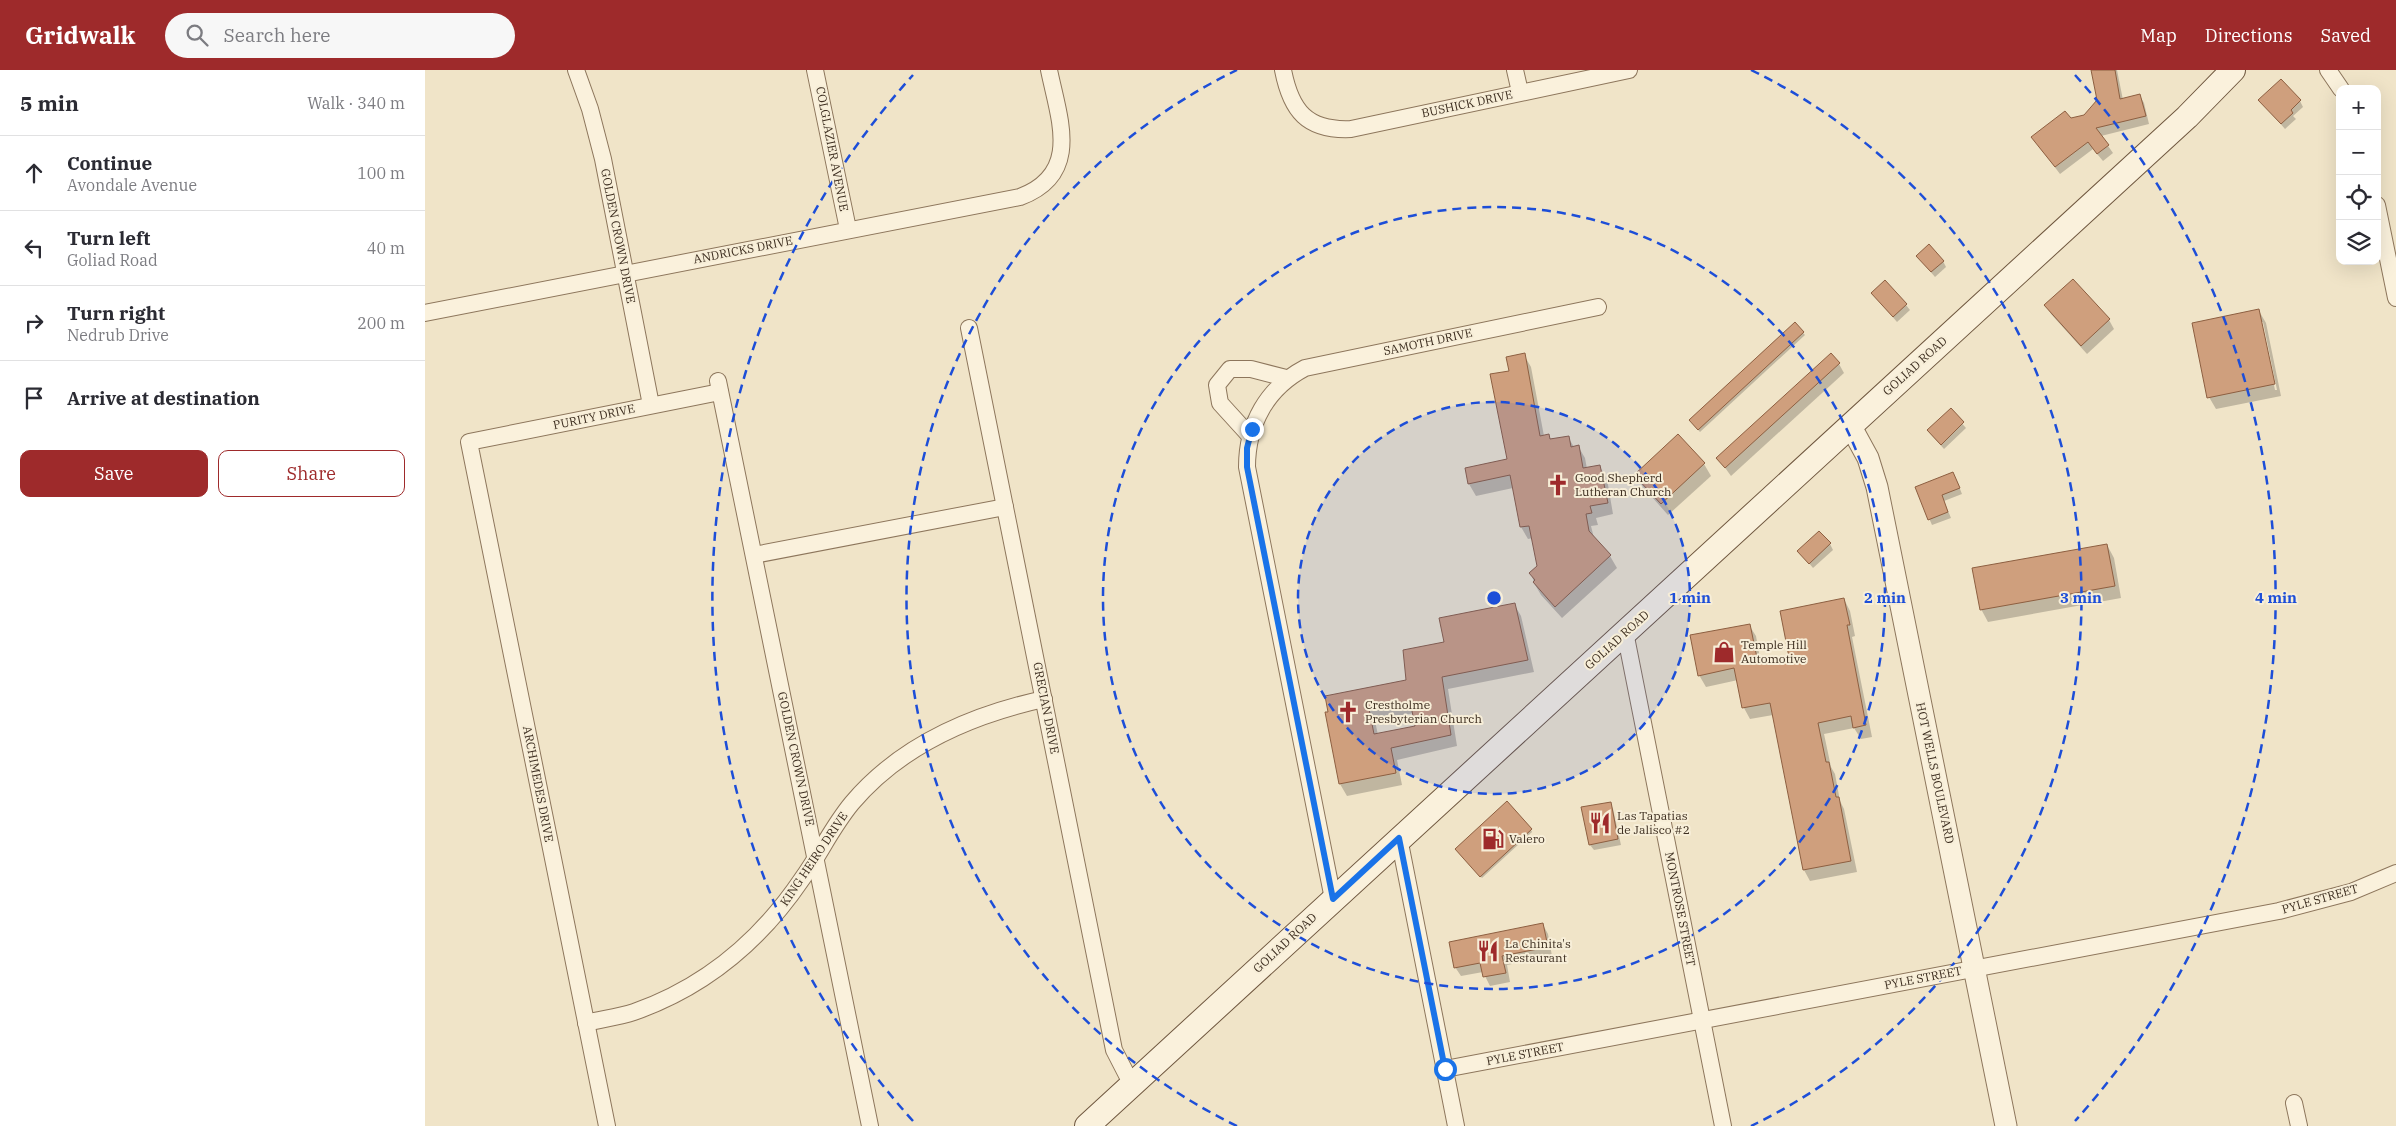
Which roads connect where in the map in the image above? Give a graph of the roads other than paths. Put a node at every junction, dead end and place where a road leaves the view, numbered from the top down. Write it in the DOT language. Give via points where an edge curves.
graph roads {
  1 [pos="576,70"];
  2 [pos="815,70"];
  3 [pos="1049,70"];
  4 [pos="1283,70"];
  5 [pos="1515,70"];
  6 [pos="1629,70"];
  7 [pos="2328,70"];
  8 [pos="2224,73"];
  9 [pos="2338,85"];
  10 [pos="1519,92"];
  11 [pos="2380,220"];
  12 [pos="849,229"];
  13 [pos="625,273"];
  14 [pos="2396,298"];
  15 [pos="1598,307"];
  16 [pos="425,312"];
  17 [pos="969,328"];
  18 [pos="1286,378"];
  19 [pos="719,386"];
  20 [pos="651,405"];
  21 [pos="1850,425"];
  22 [pos="1250,436"];
  23 [pos="469,442"];
  24 [pos="1005,507"];
  25 [pos="754,555"];
  26 [pos="1625,632"];
  27 [pos="1044,699"];
  28 [pos="1399,838"];
  29 [pos="815,856"];
  30 [pos="2396,873"];
  31 [pos="1333,899"];
  32 [pos="1975,968"];
  33 [pos="1702,1020"];
  34 [pos="586,1022"];
  35 [pos="1445,1069"];
  36 [pos="1132,1085"];
  37 [pos="2294,1103"];
  38 [pos="607,1126"];
  39 [pos="870,1126"];
  40 [pos="1087,1126"];
  41 [pos="1456,1126"];
  42 [pos="1723,1126"];
  43 [pos="2006,1126"];
  44 [pos="2299,1126"];
  1 -- 13 [label="street, GOLDEN CROWN DRIVE" via="596,130"];
  2 -- 12 [label="street, COLGLAZIER AVENUE"];
  3 -- 12 [label="street, ANDRICKS DRIVE" via="1063,136 1058,165 1044,184 1020,196"];
  4 -- 10 [label="street, BUSHICK DRIVE" via="1291,101 1307,119 1333,130 1351,129"];
  5 -- 10 [label="street"];
  6 -- 10 [label="street, BUSHICK DRIVE"];
  7 -- 9 [label="street"];
  8 -- 21 [label="main road, GOLIAD ROAD" via="2187,117"];
  11 -- 14 [label="street"];
  12 -- 13 [label="street, ANDRICKS DRIVE"];
  13 -- 16 [label="street, ANDRICKS DRIVE"];
  13 -- 20 [label="street, GOLDEN CROWN DRIVE"];
  15 -- 18 [label="street, SAMOTH DRIVE" via="1305,368"];
  17 -- 24 [label="street, GRECIAN DRIVE"];
  18 -- 22 [label="street, SAMOTH DRIVE" via="1255,420"];
  18 -- 22 [label="street" via="1251,369 1230,369 1217,385 1220,403"];
  19 -- 20 [label="street, PURITY DRIVE"];
  19 -- 25 [label="street, GOLDEN CROWN DRIVE"];
  20 -- 23 [label="street, PURITY DRIVE"];
  21 -- 26 [label="main road, GOLIAD ROAD"];
  21 -- 32 [label="street, HOT WELLS BOULEVARD" via="1868,458 1877,487"];
  22 -- 31 [label="street, SAMOTH DRIVE" via="1247,467"];
  23 -- 34 [label="street, ARCHIMEDES DRIVE"];
  24 -- 25 [label="street"];
  24 -- 27 [label="street, GRECIAN DRIVE"];
  25 -- 29 [label="street, GOLDEN CROWN DRIVE"];
  26 -- 28 [label="main road, GOLIAD ROAD"];
  26 -- 33 [label="street, MONTROSE STREET"];
  27 -- 29 [label="street, KING HEIRO DRIVE" via="951,728 903,757 852,803"];
  27 -- 36 [label="street, GRECIAN DRIVE" via="1114,1050"];
  28 -- 31 [label="main road, GOLIAD ROAD"];
  28 -- 35 [label="street"];
  29 -- 34 [label="street, KING HEIRO DRIVE" via="804,877 772,920 722,966 663,1000 632,1012"];
  29 -- 39 [label="street, GOLDEN CROWN DRIVE"];
  30 -- 32 [label="street, PYLE STREET" via="2351,892 2279,911"];
  31 -- 36 [label="main road, GOLIAD ROAD"];
  32 -- 33 [label="street, PYLE STREET"];
  32 -- 43 [label="street, HOT WELLS BOULEVARD"];
  33 -- 35 [label="street, PYLE STREET"];
  33 -- 42 [label="street, MONTROSE STREET"];
  34 -- 38 [label="street, ARCHIMEDES DRIVE"];
  35 -- 41 [label="street"];
  36 -- 40 [label="main road, GOLIAD ROAD"];
  37 -- 44 [label="street"];
}
